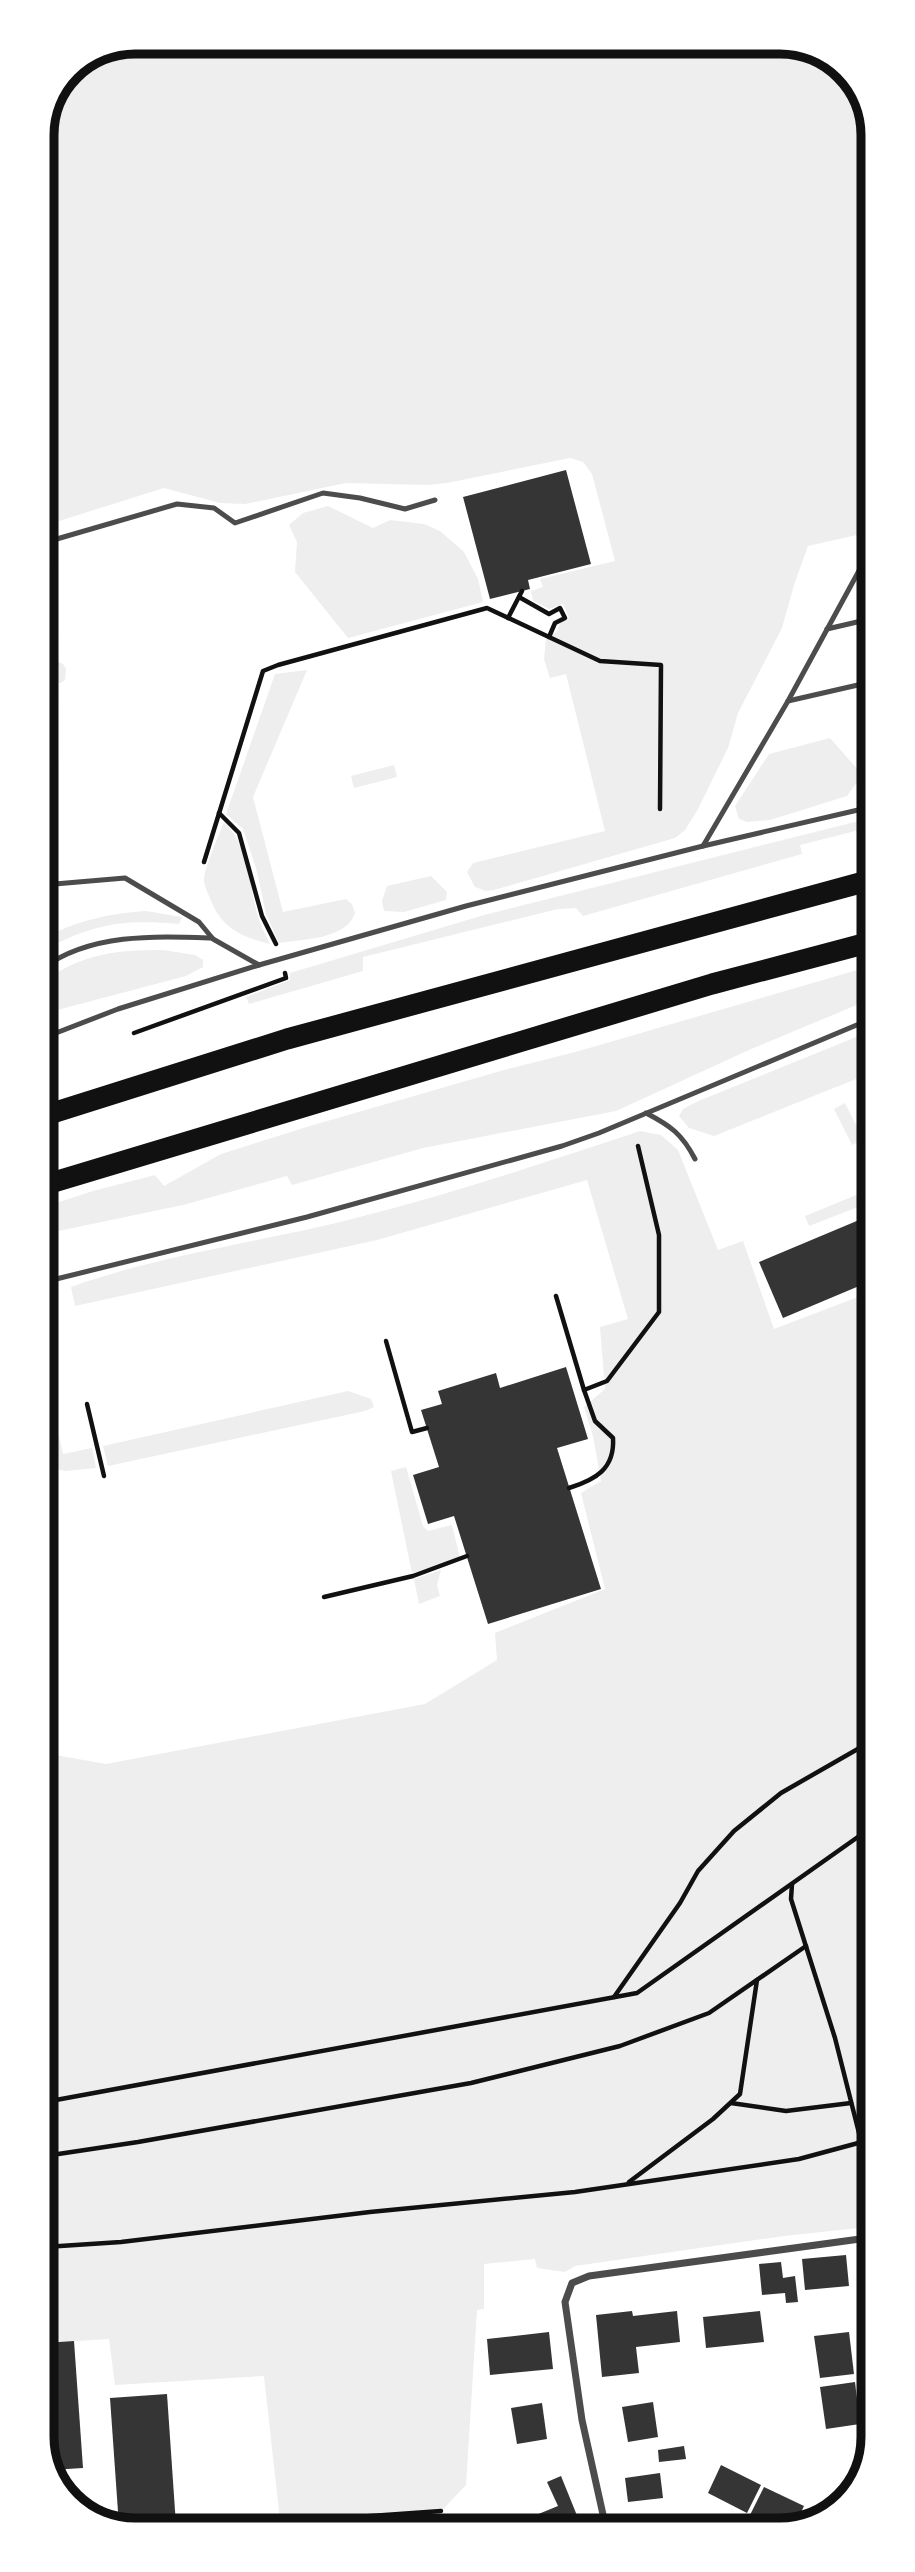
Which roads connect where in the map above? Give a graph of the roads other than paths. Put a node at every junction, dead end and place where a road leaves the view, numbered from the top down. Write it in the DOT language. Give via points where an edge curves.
graph roads {
  1 [pos="435,500"];
  2 [pos="54,540"];
  3 [pos="861,567"];
  4 [pos="861,621"];
  5 [pos="827,629"];
  6 [pos="861,684"];
  7 [pos="788,701"];
  8 [pos="861,809"];
  9 [pos="703,846"];
  10 [pos="861,883"];
  11 [pos="54,884"];
  12 [pos="213,939"];
  13 [pos="861,945"];
  14 [pos="54,961"];
  15 [pos="259,965"];
  16 [pos="861,1023"];
  17 [pos="54,1034"];
  18 [pos="54,1113"];
  19 [pos="646,1113"];
  20 [pos="695,1159"];
  21 [pos="54,1182"];
  22 [pos="54,1280"];
  23 [pos="861,2239"];
  24 [pos="604,2518"];
  1 -- 2 [label="lane" via="405,509 323,493 235,523 214,508 177,504"];
  3 -- 5 [label="lane"];
  4 -- 5 [label="lane"];
  5 -- 7 [label="lane"];
  6 -- 7 [label="lane"];
  7 -- 9 [label="lane"];
  8 -- 9 [label="lane"];
  9 -- 15 [label="lane"];
  10 -- 18 [label="highway" via="287,1039"];
  11 -- 12 [label="lane" via="125,878 199,922"];
  12 -- 14 [label="lane" via="104,941"];
  12 -- 15 [label="lane"];
  13 -- 21 [label="highway" via="712,984"];
  15 -- 17 [label="lane"];
  16 -- 19 [label="lane"];
  19 -- 20 [label="lane" via="673,1128"];
  19 -- 22 [label="lane" via="562,1146 489,1167"];
  23 -- 24 [label="street" via="589,2276 572,2283 565,2302 582,2420"];
}
